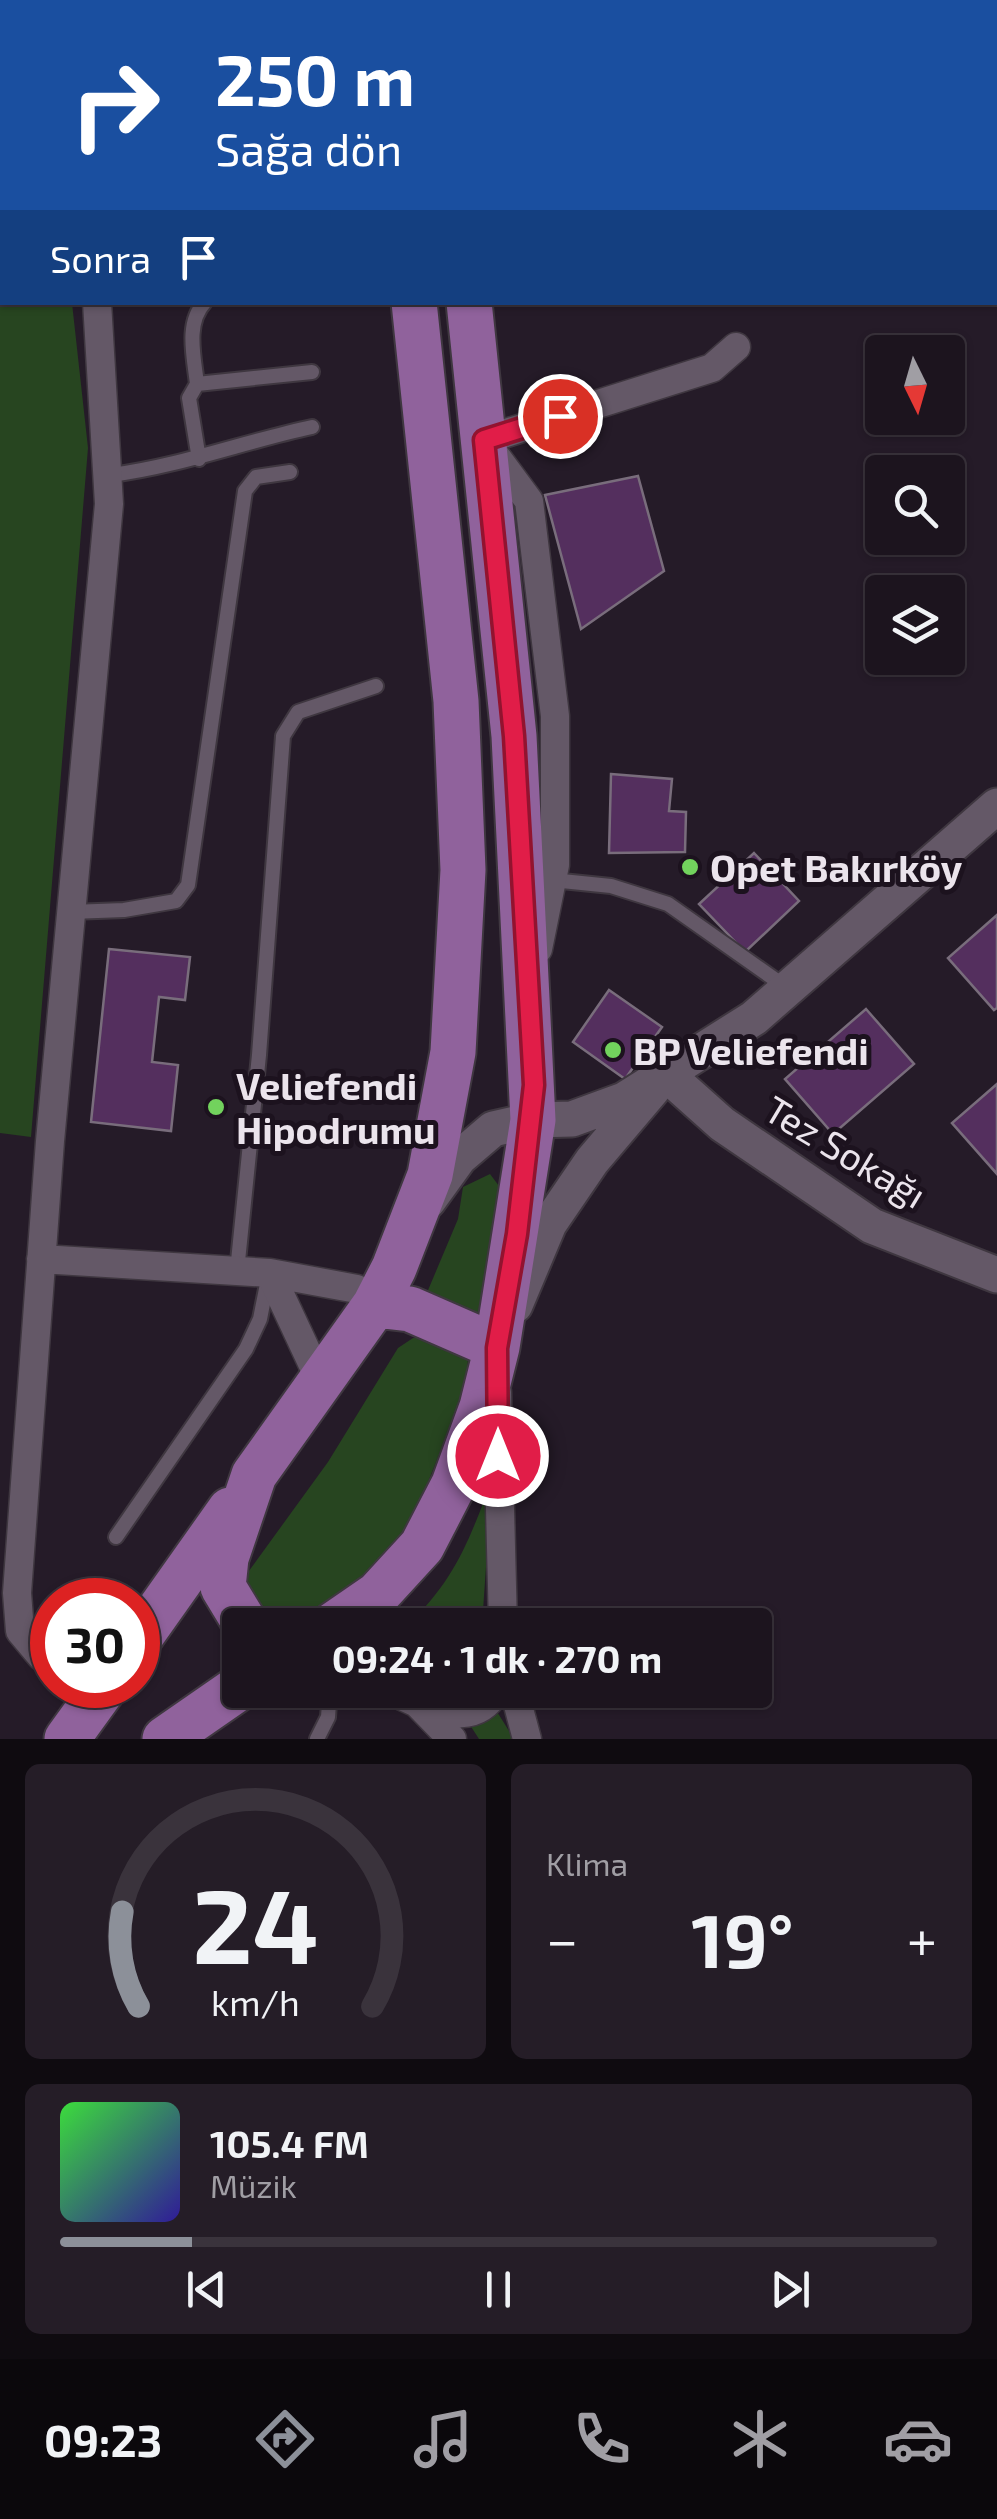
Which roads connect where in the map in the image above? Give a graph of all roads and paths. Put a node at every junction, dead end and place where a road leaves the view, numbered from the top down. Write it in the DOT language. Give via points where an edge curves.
graph roads {
  1 [pos="97,305"];
  2 [pos="202,305"];
  3 [pos="414,305"];
  4 [pos="469,305"];
  5 [pos="736,348"];
  6 [pos="312,372"];
  7 [pos="196,384"];
  8 [pos="312,428"];
  9 [pos="484,440"];
  10 [pos="199,459"];
  11 [pos="290,472"];
  12 [pos="110,475"];
  13 [pos="376,686"];
  14 [pos="997,806"];
  15 [pos="552,880"];
  16 [pos="72,912"];
  17 [pos="788,989"];
  18 [pos="528,996"];
  19 [pos="666,1074"];
  20 [pos="532,1120"];
  21 [pos="412,1223"];
  22 [pos="41,1259"];
  23 [pos="995,1270"];
  24 [pos="236,1271"];
  25 [pos="270,1273"];
  26 [pos="376,1305"];
  27 [pos="497,1348"];
  28 [pos="320,1380"];
  29 [pos="254,1476"];
  30 [pos="116,1537"];
  31 [pos="236,1608"];
  32 [pos="358,1608"];
  33 [pos="502,1608"];
  34 [pos="160,1609"];
  35 [pos="30,1643"];
  36 [pos="222,1699"];
  37 [pos="90,1708"];
  38 [pos="329,1708"];
  39 [pos="421,1708"];
  40 [pos="428,1708"];
  41 [pos="479,1708"];
  42 [pos="519,1708"];
  43 [pos="68,1739"];
  44 [pos="165,1739"];
  45 [pos="318,1739"];
  46 [pos="452,1739"];
  47 [pos="527,1739"];
  1 -- 12 [label="street"];
  2 -- 7 [label="lane" via="192,328"];
  3 -- 21 [label="main road" via="456,701 463,870 453,1052 430,1176"];
  4 -- 9 [label="main road"];
  5 -- 9 [label="street" via="712,368"];
  6 -- 7 [label="lane"];
  7 -- 10 [label="lane" via="188,398"];
  8 -- 10 [label="lane" via="228,445"];
  9 -- 15 [label="street" via="529,502 555,716"];
  9 -- 18 [label="main road" via="514,736"];
  10 -- 12 [label="lane"];
  11 -- 16 [label="lane" via="256,477 242,507 188,885 176,901"];
  12 -- 16 [label="street"];
  13 -- 24 [label="lane" via="298,712 283,736 260,1055"];
  14 -- 17 [label="street"];
  15 -- 17 [label="lane" via="611,886 668,904"];
  15 -- 18 [label="street"];
  16 -- 22 [label="street"];
  17 -- 19 [label="street"];
  18 -- 20 [label="main road"];
  19 -- 20 [label="street" via="624,1100 572,1119"];
  19 -- 23 [label="street, Tez Sokağı" via="722,1124 872,1226"];
  19 -- 27 [label="street" via="592,1161 550,1224"];
  20 -- 21 [label="street" via="493,1130 458,1158"];
  20 -- 27 [label="main road"];
  21 -- 26 [label="main road"];
  22 -- 24 [label="street"];
  22 -- 35 [label="street" via="17,1593 20,1631"];
  24 -- 25 [label="street"];
  25 -- 26 [label="street" via="357,1289"];
  25 -- 28 [label="street"];
  25 -- 30 [label="lane" via="246,1350"];
  26 -- 27 [label="main road" via="445,1322"];
  26 -- 28 [label="main road"];
  27 -- 32 [label="main road" via="454,1484 422,1546"];
  27 -- 33 [label="street"];
  28 -- 29 [label="main road"];
  29 -- 31 [label="main road" via="226,1558 224,1587"];
  29 -- 34 [label="main road"];
  36 -- 44 [label="main road"];
  37 -- 43 [label="main road"];
  38 -- 45 [label="lane"];
  39 -- 46 [label="street"];
  40 -- 41 [label="street" via="447,1715"];
  42 -- 47 [label="street"];
}
